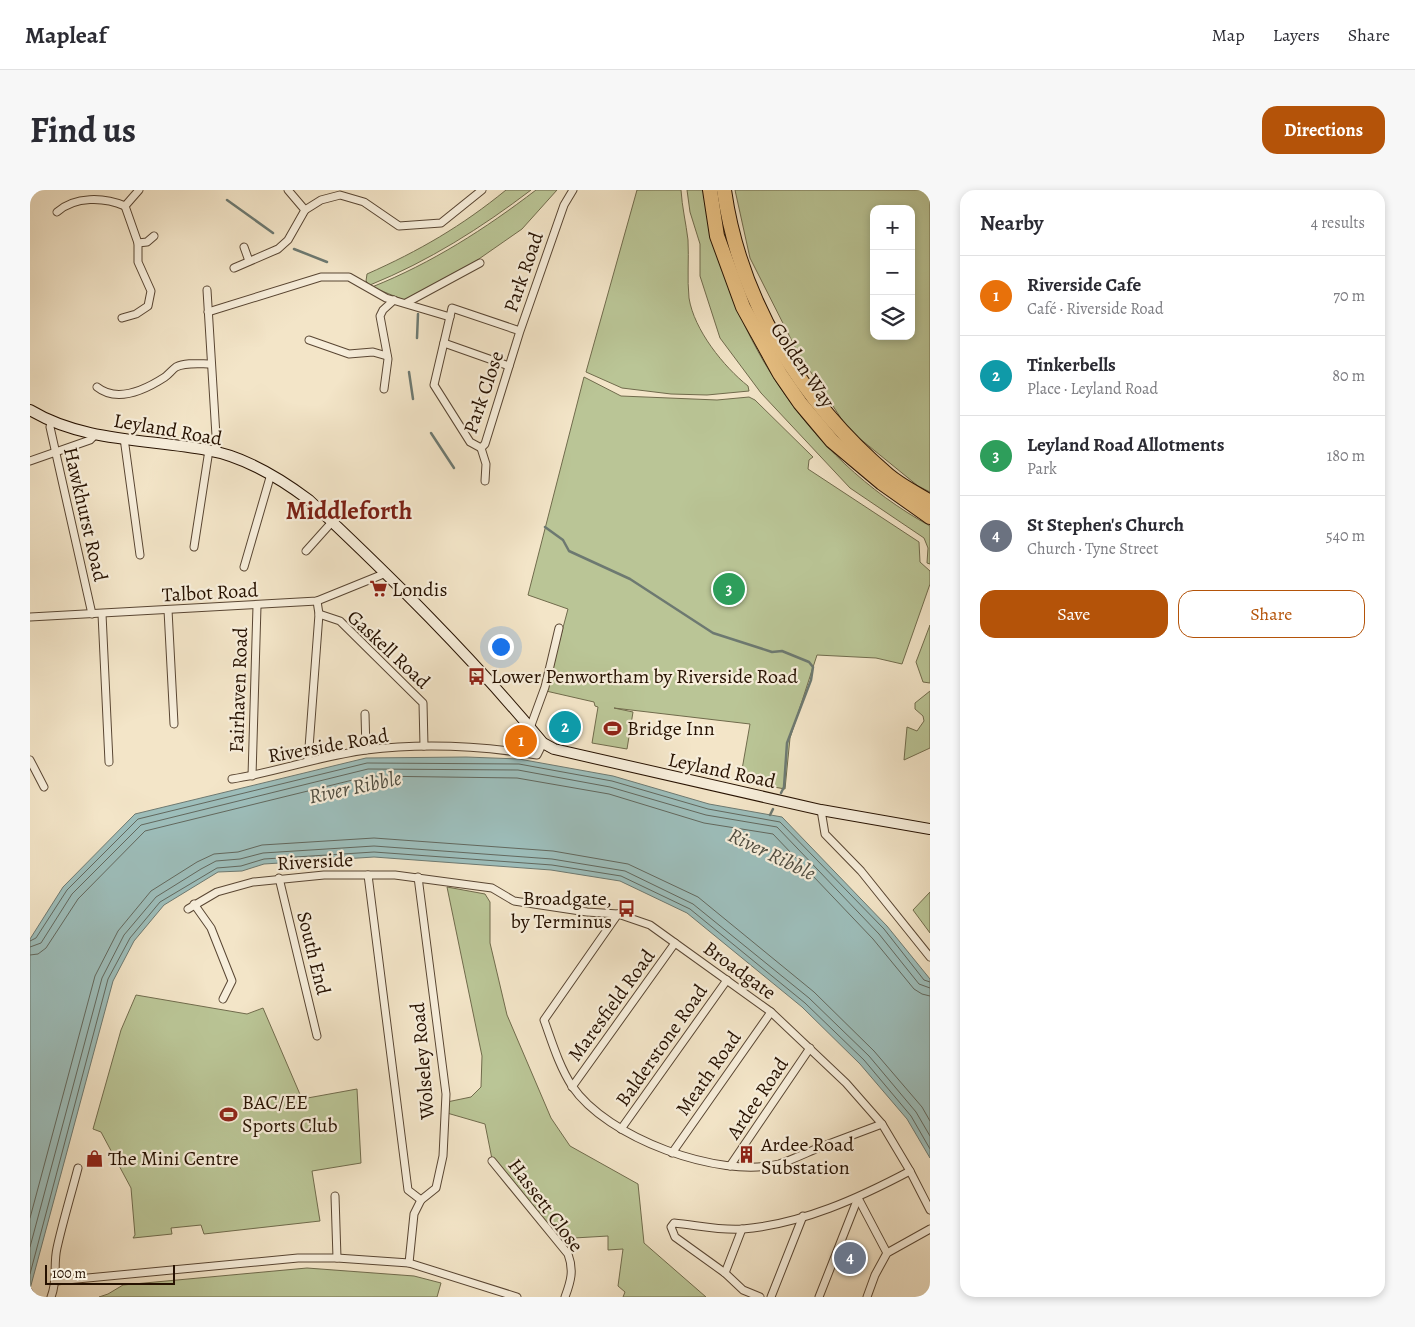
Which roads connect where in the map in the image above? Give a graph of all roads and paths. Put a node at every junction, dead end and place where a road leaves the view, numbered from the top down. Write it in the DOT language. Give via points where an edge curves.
graph roads {
  1 [pos="138,190"];
  2 [pos="288,190"];
  3 [pos="482,190"];
  4 [pos="573,190"];
  5 [pos="710,190"];
  6 [pos="724,190"];
  7 [pos="125,206"];
  8 [pos="305,210"];
  9 [pos="57,212"];
  10 [pos="154,236"];
  11 [pos="138,243"];
  12 [pos="244,247"];
  13 [pos="249,261"];
  14 [pos="480,264"];
  15 [pos="234,268"];
  16 [pos="207,290"];
  17 [pos="394,300"];
  18 [pos="406,303"];
  19 [pos="208,312"];
  20 [pos="450,317"];
  21 [pos="122,318"];
  22 [pos="520,331"];
  23 [pos="309,340"];
  24 [pos="444,343"];
  25 [pos="387,356"];
  26 [pos="211,364"];
  27 [pos="510,366"];
  28 [pos="97,387"];
  29 [pos="384,389"];
  30 [pos="30,410"];
  31 [pos="51,421"];
  32 [pos="96,434"];
  33 [pos="124,438"];
  34 [pos="481,448"];
  35 [pos="213,451"];
  36 [pos="56,453"];
  37 [pos="30,461"];
  38 [pos="271,474"];
  39 [pos="485,481"];
  40 [pos="930,502"];
  41 [pos="930,517"];
  42 [pos="332,522"];
  43 [pos="194,547"];
  44 [pos="306,552"];
  45 [pos="140,555"];
  46 [pos="244,567"];
  47 [pos="386,574"];
  48 [pos="318,601"];
  49 [pos="257,606"];
  50 [pos="168,610"];
  51 [pos="92,614"];
  52 [pos="102,614"];
  53 [pos="319,614"];
  54 [pos="30,617"];
  55 [pos="559,628"];
  56 [pos="365,714"];
  57 [pos="174,724"];
  58 [pos="530,728"];
  59 [pos="543,743"];
  60 [pos="424,746"];
  61 [pos="366,750"];
  62 [pos="30,760"];
  63 [pos="308,761"];
  64 [pos="109,762"];
  65 [pos="252,776"];
  66 [pos="232,779"];
  67 [pos="44,787"];
  68 [pos="821,810"];
  69 [pos="930,829"];
  70 [pos="368,875"];
  71 [pos="418,877"];
  72 [pos="279,878"];
  73 [pos="449,881"];
  74 [pos="618,914"];
  75 [pos="675,943"];
  76 [pos="930,957"];
  77 [pos="727,980"];
  78 [pos="224,999"];
  79 [pos="770,1012"];
  80 [pos="317,1036"];
  81 [pos="810,1048"];
  82 [pos="572,1087"];
  83 [pos="882,1124"];
  84 [pos="621,1129"];
  85 [pos="672,1153"];
  86 [pos="492,1161"];
  87 [pos="730,1166"];
  88 [pos="78,1168"];
  89 [pos="910,1171"];
  90 [pos="335,1196"];
  91 [pos="858,1198"];
  92 [pos="421,1200"];
  93 [pos="930,1210"];
  94 [pos="803,1216"];
  95 [pos="742,1229"];
  96 [pos="930,1229"];
  97 [pos="887,1253"];
  98 [pos="337,1258"];
  99 [pos="409,1263"];
  100 [pos="725,1273"];
  101 [pos="56,1282"];
  102 [pos="491,1288"];
  103 [pos="51,1297"];
  104 [pos="489,1297"];
  105 [pos="518,1297"];
  106 [pos="564,1297"];
  107 [pos="760,1297"];
  108 [pos="770,1297"];
  109 [pos="819,1297"];
  110 [pos="867,1297"];
  1 -- 7 [label="street"];
  2 -- 8 [label="street"];
  3 -- 8 [label="street" via="441,223 399,226 364,202 340,195 321,200"];
  4 -- 22 [label="street, Park Road" via="564,205"];
  5 -- 41 [label="highway, Golden Way" via="717,236 743,307 780,374 832,441 882,483"];
  6 -- 40 [label="highway, Golden Way" via="737,254 775,341 790,367 857,446 890,477"];
  7 -- 9 [label="street" via="111,200 93,200 66,203"];
  7 -- 11 [label="street"];
  8 -- 13 [label="street" via="288,240 278,249"];
  10 -- 11 [label="street" via="147,242"];
  11 -- 21 [label="street" via="138,262 151,292 148,306"];
  12 -- 13 [label="street"];
  13 -- 15 [label="street"];
  14 -- 18 [label="street"];
  16 -- 19 [label="street"];
  17 -- 18 [label="street"];
  17 -- 19 [label="street" via="349,277 321,277"];
  17 -- 25 [label="street" via="380,316"];
  18 -- 20 [label="street"];
  19 -- 26 [label="street"];
  20 -- 22 [label="street, Park Road" via="452,308"];
  20 -- 24 [label="street, Park Close"];
  22 -- 27 [label="street, Park Close"];
  23 -- 25 [label="street" via="350,354 372,352"];
  24 -- 27 [label="street"];
  24 -- 34 [label="street, Park Close" via="434,385 470,442"];
  25 -- 29 [label="street"];
  26 -- 28 [label="street" via="177,367 151,386 128,393 115,395"];
  26 -- 35 [label="street"];
  27 -- 34 [label="street, Park Close"];
  30 -- 31 [label="main road, Leyland Road"];
  31 -- 32 [label="main road, Leyland Road"];
  31 -- 36 [label="street, Hawkhurst Road"];
  32 -- 33 [label="main road, Leyland Road"];
  32 -- 36 [label="street" via="90,440"];
  33 -- 35 [label="main road, Leyland Road"];
  33 -- 45 [label="street"];
  34 -- 39 [label="street" via="486,464"];
  35 -- 38 [label="main road, Leyland Road"];
  35 -- 43 [label="street"];
  36 -- 37 [label="street"];
  36 -- 51 [label="street, Hawkhurst Road"];
  38 -- 42 [label="main road, Leyland Road" via="309,500"];
  38 -- 46 [label="street"];
  42 -- 44 [label="street"];
  42 -- 47 [label="main road, Leyland Road"];
  47 -- 48 [label="street, Talbot Road"];
  47 -- 58 [label="main road, Leyland Road" via="477,665"];
  48 -- 49 [label="street, Talbot Road"];
  48 -- 53 [label="street"];
  49 -- 50 [label="street, Talbot Road"];
  49 -- 65 [label="street, Fairhaven Road"];
  50 -- 52 [label="street, Talbot Road"];
  50 -- 57 [label="street"];
  51 -- 52 [label="street, Talbot Road"];
  51 -- 54 [label="street, Talbot Road"];
  52 -- 64 [label="street"];
  53 -- 60 [label="street, Gaskell Road" via="340,620 423,703"];
  53 -- 63 [label="street"];
  55 -- 58 [label="street" via="545,687"];
  56 -- 61 [label="street"];
  58 -- 59 [label="main road, Leyland Road"];
  59 -- 60 [label="street, Riverside Road" via="537,755"];
  59 -- 68 [label="main road, Leyland Road" via="565,753"];
  60 -- 61 [label="street, Riverside Road"];
  61 -- 63 [label="street, Riverside Road"];
  62 -- 67 [label="street"];
  63 -- 65 [label="street, Riverside Road"];
  65 -- 66 [label="street, Riverside Road"];
  68 -- 69 [label="main road, Leyland Road"];
  68 -- 76 [label="street" via="825,834 860,871"];
  70 -- 71 [label="street, Riverside"];
  70 -- 72 [label="street, Riverside"];
  70 -- 92 [label="street" via="408,1190"];
  71 -- 73 [label="street, Riverside"];
  71 -- 92 [label="street, Wolseley Road" via="446,1094 443,1156 438,1180 436,1188"];
  72 -- 78 [label="street, Riverside" via="231,887 191,906 211,928 232,981"];
  72 -- 80 [label="street, South End"];
  73 -- 74 [label="street, Broadgate" via="492,888 514,901"];
  74 -- 75 [label="street, Broadgate" via="650,925"];
  74 -- 82 [label="street" via="544,1020"];
  75 -- 77 [label="street, Broadgate"];
  75 -- 82 [label="street, Maresfield Road"];
  77 -- 79 [label="street, Broadgate"];
  77 -- 84 [label="street, Balderstone Road"];
  79 -- 81 [label="street, Broadgate"];
  79 -- 85 [label="street, Meath Road"];
  81 -- 83 [label="street, Broadgate"];
  81 -- 87 [label="street, Ardee Road"];
  82 -- 84 [label="street" via="604,1118"];
  83 -- 87 [label="street" via="780,1164"];
  83 -- 89 [label="street, Broadgate"];
  84 -- 85 [label="street"];
  85 -- 87 [label="street"];
  86 -- 106 [label="street, Hassett Close" via="568,1254 572,1281"];
  88 -- 101 [label="street" via="57,1247"];
  89 -- 91 [label="street"];
  89 -- 93 [label="street, Broadgate"];
  90 -- 98 [label="street"];
  91 -- 94 [label="street"];
  91 -- 97 [label="street"];
  91 -- 109 [label="street"];
  92 -- 99 [label="street, Wolseley Road" via="414,1214"];
  94 -- 95 [label="street"];
  94 -- 108 [label="street"];
  95 -- 100 [label="street"];
  95 -- 100 [label="street" via="674,1223 672,1232 675,1237"];
  96 -- 97 [label="street"];
  97 -- 110 [label="street"];
  98 -- 99 [label="street"];
  98 -- 101 [label="street" via="298,1258"];
  99 -- 102 [label="street"];
  100 -- 107 [label="street" via="743,1290"];
  101 -- 103 [label="street"];
  102 -- 104 [label="street"];
  102 -- 105 [label="street"];
}
